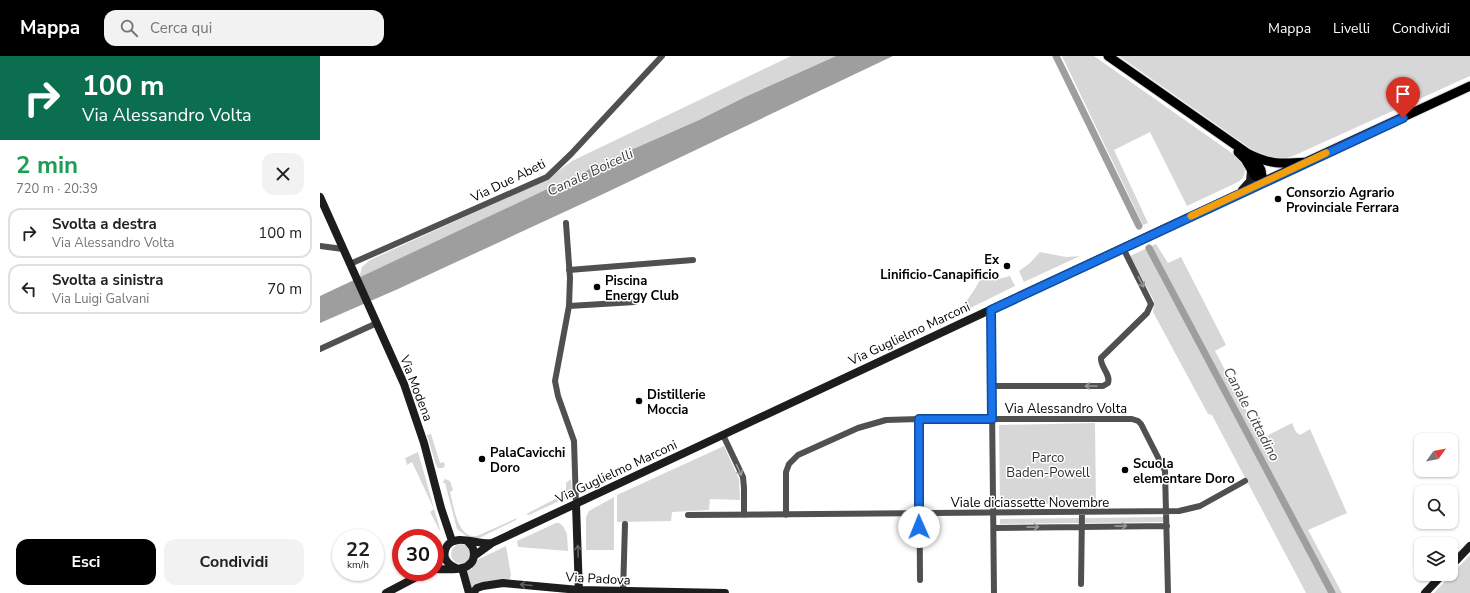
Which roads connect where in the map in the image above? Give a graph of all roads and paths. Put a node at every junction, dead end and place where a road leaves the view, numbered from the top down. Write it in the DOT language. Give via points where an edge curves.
graph roads {
  1 [pos="662,56"];
  2 [pos="1108,56"];
  3 [pos="1470,86"];
  4 [pos="1228,140"];
  5 [pos="1253,156"];
  6 [pos="1307,162"];
  7 [pos="1251,172"];
  8 [pos="1263,182"];
  9 [pos="1235,196"];
  10 [pos="320,197"];
  11 [pos="566,224"];
  12 [pos="320,246"];
  13 [pos="1123,248"];
  14 [pos="343,249"];
  15 [pos="693,260"];
  16 [pos="350,264"];
  17 [pos="569,270"];
  18 [pos="635,302"];
  19 [pos="569,306"];
  20 [pos="991,310"];
  21 [pos="377,323"];
  22 [pos="320,349"];
  23 [pos="992,386"];
  24 [pos="919,419"];
  25 [pos="992,419"];
  26 [pos="723,435"];
  27 [pos="1245,481"];
  28 [pos="576,504"];
  29 [pos="1167,512"];
  30 [pos="993,513"];
  31 [pos="1082,513"];
  32 [pos="919,514"];
  33 [pos="688,515"];
  34 [pos="744,515"];
  35 [pos="786,515"];
  36 [pos="625,524"];
  37 [pos="1167,526"];
  38 [pos="1082,527"];
  39 [pos="994,528"];
  40 [pos="466,540"];
  41 [pos="452,541"];
  42 [pos="492,543"];
  43 [pos="1470,546"];
  44 [pos="474,556"];
  45 [pos="445,557"];
  46 [pos="1458,559"];
  47 [pos="444,568"];
  48 [pos="459,568"];
  49 [pos="920,580"];
  50 [pos="409,581"];
  51 [pos="1437,581"];
  52 [pos="1081,584"];
  53 [pos="579,591"];
  54 [pos="624,592"];
  55 [pos="386,593"];
  56 [pos="469,593"];
  57 [pos="473,593"];
  58 [pos="725,593"];
  59 [pos="994,593"];
  60 [pos="1168,593"];
  61 [pos="1425,593"];
  1 -- 16 [label="street, Via Due Abeti" via="571,154 546,177"];
  2 -- 4 [label="main road"];
  3 -- 6 [label="main road, Via Guglielmo Marconi"];
  4 -- 5 [label="main road"];
  4 -- 7 [label="main road" via="1245,158"];
  5 -- 6 [label="main road" via="1280,164"];
  5 -- 8 [label="main road" via="1261,170"];
  6 -- 8 [label="main road, Via Guglielmo Marconi"];
  7 -- 8 [label="main road"];
  7 -- 9 [label="main road" via="1248,185"];
  8 -- 9 [label="main road, Via Guglielmo Marconi"];
  9 -- 13 [label="main road, Via Guglielmo Marconi"];
  10 -- 14 [label="main road, Via Modena"];
  11 -- 17 [label="street"];
  12 -- 14 [label="street"];
  13 -- 20 [label="main road, Via Guglielmo Marconi"];
  13 -- 23 [label="street, one-way" via="1151,304 1147,313 1101,358 1109,378 1108,383 1103,386"];
  14 -- 16 [label="main road, Via Modena"];
  15 -- 17 [label="street"];
  16 -- 21 [label="main road, Via Modena"];
  17 -- 19 [label="street"];
  18 -- 19 [label="street"];
  19 -- 28 [label="street" via="555,381 574,441"];
  20 -- 23 [label="street"];
  20 -- 26 [label="main road, Via Guglielmo Marconi"];
  21 -- 22 [label="street"];
  21 -- 41 [label="main road, Via Modena" via="399,371 420,432"];
  23 -- 25 [label="street"];
  24 -- 25 [label="street, Via Alessandro Volta"];
  24 -- 32 [label="street"];
  24 -- 35 [label="street, Via Alessandro Volta" via="886,420 868,424 798,455 787,468"];
  25 -- 29 [label="street, Via Alessandro Volta" via="1124,418 1138,421 1165,471"];
  25 -- 30 [label="street"];
  26 -- 28 [label="main road, Via Guglielmo Marconi"];
  26 -- 34 [label="street, one-way" via="742,477"];
  27 -- 29 [label="street, Viale diciassette Novembre" via="1193,508"];
  28 -- 42 [label="main road, Via Guglielmo Marconi"];
  53 -- 28 [label="main road, one-way"];
  29 -- 31 [label="street, Viale diciassette Novembre"];
  29 -- 37 [label="street"];
  30 -- 31 [label="street, Viale diciassette Novembre"];
  30 -- 32 [label="street, Viale diciassette Novembre"];
  30 -- 39 [label="street"];
  31 -- 38 [label="street"];
  32 -- 35 [label="street, Viale diciassette Novembre"];
  32 -- 49 [label="street"];
  33 -- 34 [label="street, Viale diciassette Novembre"];
  34 -- 35 [label="street, Viale diciassette Novembre"];
  36 -- 54 [label="street"];
  38 -- 37 [label="street, Viale diciassette Novembre, one-way"];
  37 -- 60 [label="street"];
  39 -- 38 [label="street, Viale diciassette Novembre, one-way"];
  38 -- 52 [label="street"];
  39 -- 59 [label="street"];
  40 -- 41 [label="main road"];
  40 -- 42 [label="main road, Via Guglielmo Marconi" via="481,544"];
  40 -- 44 [label="main road" via="473,547"];
  41 -- 45 [label="main road" via="446,548"];
  42 -- 44 [label="main road"];
  43 -- 46 [label="main road"];
  44 -- 48 [label="main road" via="471,563"];
  45 -- 48 [label="main road" via="449,564"];
  47 -- 48 [label="main road"];
  48 -- 56 [label="main road"];
  50 -- 55 [label="main road"];
  51 -- 61 [label="main road"];
  53 -- 54 [label="main road, Via Padova"];
  53 -- 57 [label="main road, Via Padova, one-way" via="503,583 483,586"];
  54 -- 58 [label="main road, Via Padova"];
}
